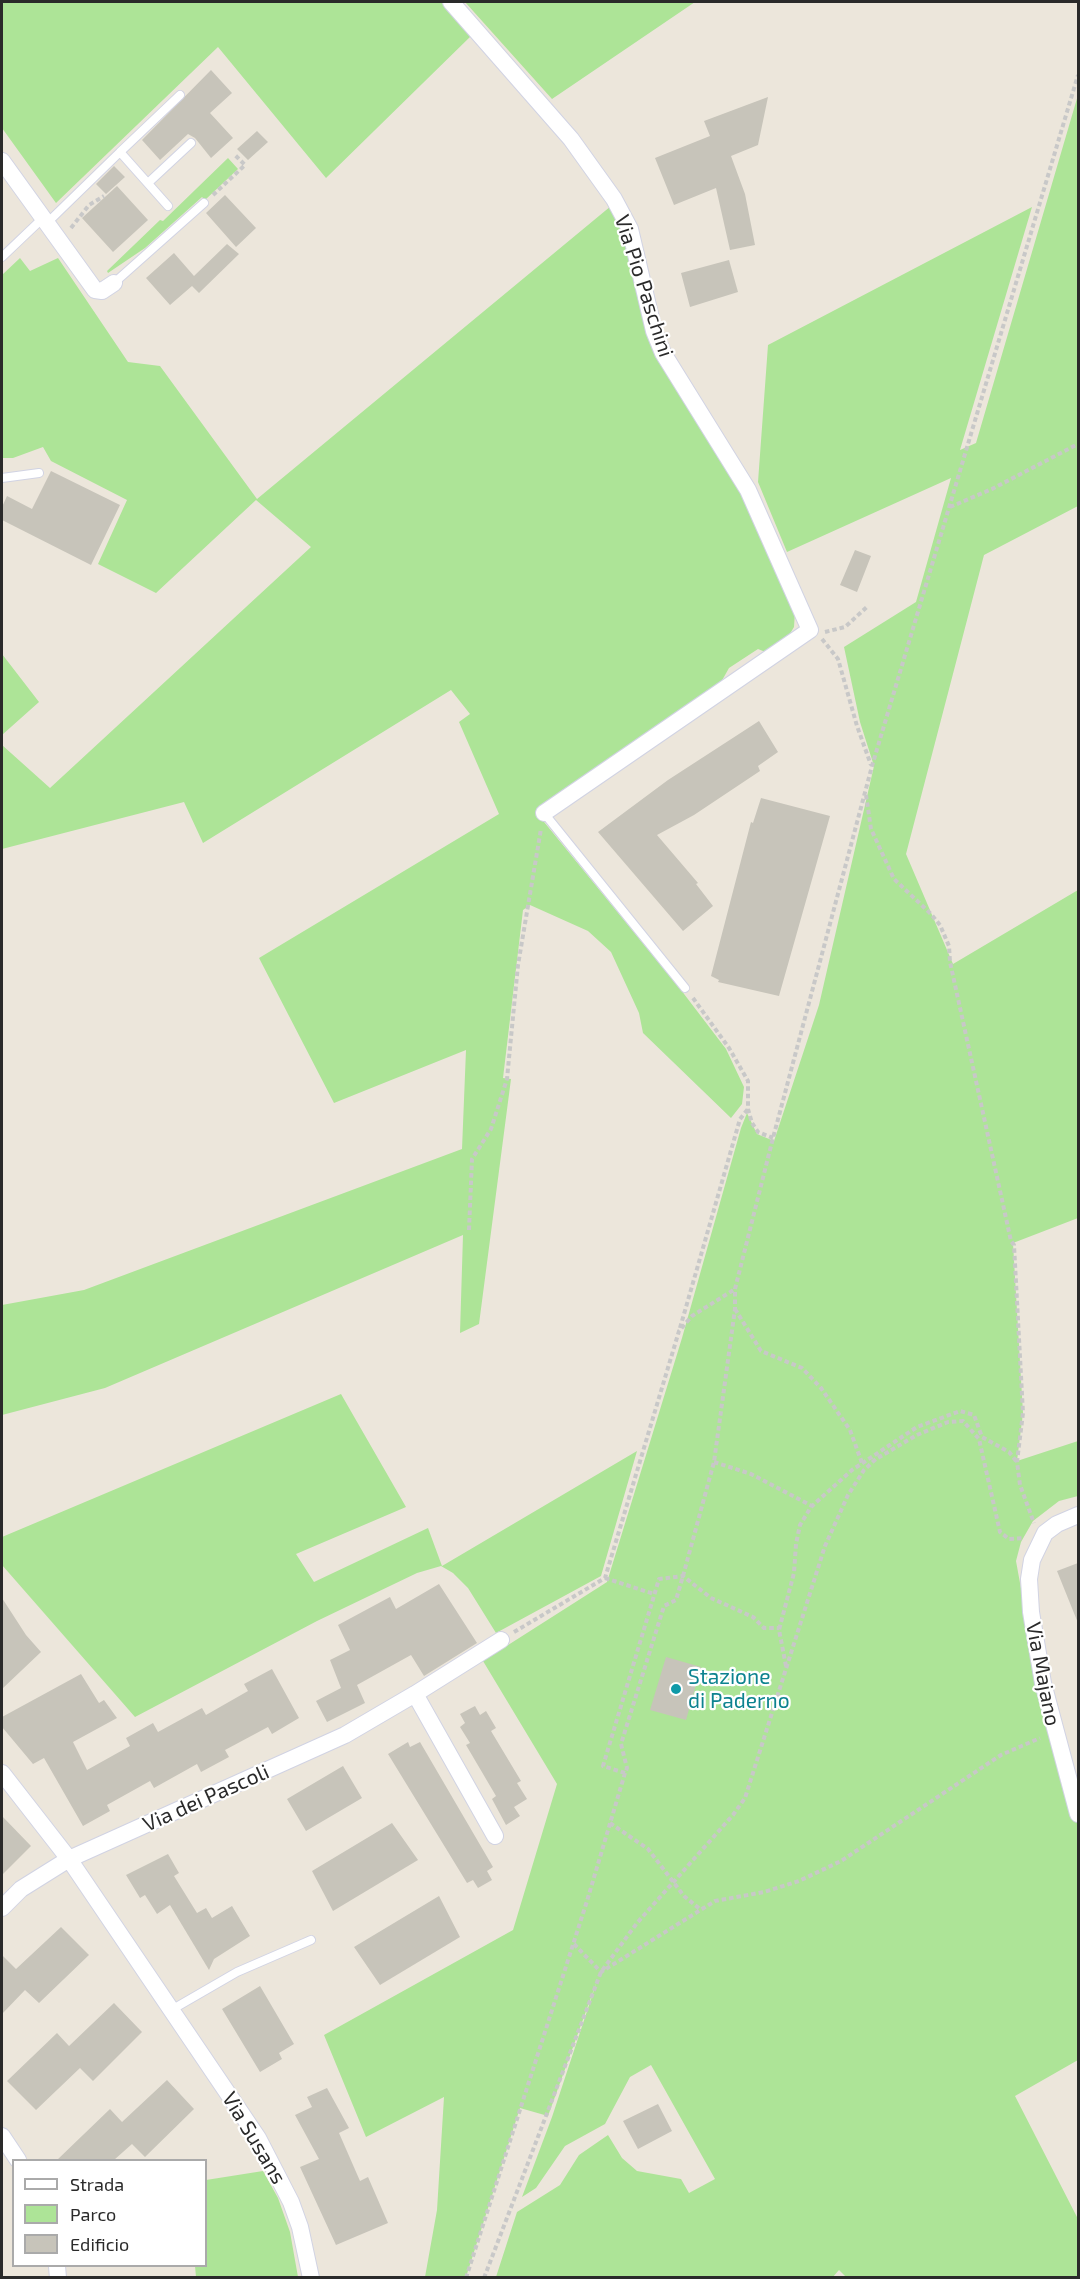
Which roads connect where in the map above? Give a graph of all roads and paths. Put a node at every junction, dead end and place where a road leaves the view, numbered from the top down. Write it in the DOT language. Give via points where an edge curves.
graph roads {
  1 [pos="451,2"];
  2 [pos="1078,75"];
  3 [pos="180,95"];
  4 [pos="191,143"];
  5 [pos="120,152"];
  6 [pos="234,154"];
  7 [pos="2,161"];
  8 [pos="148,183"];
  9 [pos="104,196"];
  10 [pos="204,203"];
  11 [pos="168,206"];
  12 [pos="45,220"];
  13 [pos="58,237"];
  14 [pos="2,257"];
  15 [pos="114,283"];
  16 [pos="1078,444"];
  17 [pos="39,473"];
  18 [pos="2,478"];
  19 [pos="949,507"];
  20 [pos="868,606"];
  21 [pos="810,630"];
  22 [pos="872,766"];
  23 [pos="865,791"];
  24 [pos="544,813"];
  25 [pos="685,988"];
  26 [pos="748,1109"];
  27 [pos="772,1138"];
  28 [pos="469,1230"];
  29 [pos="735,1289"];
  30 [pos="735,1309"];
  31 [pos="679,1331"];
  32 [pos="948,1422"];
  33 [pos="917,1426"];
  34 [pos="714,1462"];
  35 [pos="1017,1462"];
  36 [pos="862,1463"];
  37 [pos="812,1506"];
  38 [pos="1078,1515"];
  39 [pos="1033,1521"];
  40 [pos="1010,1539"];
  41 [pos="683,1575"];
  42 [pos="604,1578"];
  43 [pos="654,1594"];
  44 [pos="779,1628"];
  45 [pos="501,1640"];
  46 [pos="786,1667"];
  47 [pos="415,1694"];
  48 [pos="1055,1735"];
  49 [pos="2,1773"];
  50 [pos="625,1773"];
  51 [pos="1078,1814"];
  52 [pos="610,1823"];
  53 [pos="495,1836"];
  54 [pos="69,1859"];
  55 [pos="674,1882"];
  56 [pos="2,1908"];
  57 [pos="701,1910"];
  58 [pos="311,1940"];
  59 [pos="573,1944"];
  60 [pos="601,1972"];
  61 [pos="173,2009"];
  62 [pos="2,2136"];
  63 [pos="17,2159"];
  64 [pos="311,2277"];
  65 [pos="466,2277"];
  66 [pos="484,2277"];
  1 -- 21 [label="street, Via Pio Paschini" via="572,139 609,190 630,229 654,331 663,353 748,490"];
  2 -- 19 [label="path"];
  3 -- 5 [label="lane"];
  4 -- 8 [label="lane"];
  5 -- 8 [label="lane"];
  5 -- 12 [label="lane"];
  6 -- 10 [label="path" via="245,165"];
  7 -- 12 [label="street"];
  8 -- 11 [label="lane"];
  9 -- 13 [label="path" via="89,205 71,228"];
  10 -- 15 [label="lane"];
  12 -- 13 [label="street"];
  12 -- 14 [label="lane"];
  13 -- 15 [label="street" via="95,290 102,291"];
  16 -- 19 [label="path" via="993,489"];
  17 -- 18 [label="lane"];
  19 -- 22 [label="path"];
  20 -- 21 [label="path" via="845,627 828,633"];
  21 -- 22 [label="path" via="826,642 838,659"];
  21 -- 24 [label="street"];
  22 -- 23 [label="path"];
  23 -- 27 [label="path"];
  23 -- 35 [label="path" via="871,830 894,879 931,914 949,946 1014,1245 1023,1413"];
  24 -- 25 [label="lane"];
  24 -- 28 [label="path" via="518,965 507,1079 491,1129 472,1159"];
  25 -- 26 [label="path" via="748,1081"];
  26 -- 27 [label="path" via="758,1131"];
  26 -- 31 [label="path" via="740,1119"];
  27 -- 29 [label="path"];
  29 -- 30 [label="path"];
  29 -- 31 [label="path" via="692,1316"];
  30 -- 34 [label="path"];
  30 -- 36 [label="path" via="761,1352 802,1368 821,1388 850,1430"];
  31 -- 42 [label="path"];
  32 -- 33 [label="path"];
  32 -- 40 [label="path" via="963,1421 979,1439 998,1525"];
  32 -- 46 [label="path" via="885,1453 857,1480 825,1546"];
  33 -- 35 [label="path" via="967,1411 974,1415 982,1437 1009,1452"];
  33 -- 36 [label="path"];
  34 -- 37 [label="path" via="752,1474"];
  34 -- 41 [label="path"];
  35 -- 39 [label="path" via="1020,1485"];
  36 -- 37 [label="path"];
  37 -- 44 [label="path" via="800,1525 794,1573"];
  38 -- 48 [label="street, Via Majano" via="1045,1533 1032,1560 1029,1580 1030,1612"];
  41 -- 43 [label="path" via="659,1579"];
  41 -- 44 [label="path" via="711,1598 753,1617 764,1628"];
  41 -- 50 [label="path" via="676,1600 664,1606 621,1744"];
  42 -- 43 [label="path"];
  42 -- 45 [label="path"];
  43 -- 50 [label="path" via="603,1766"];
  44 -- 46 [label="path"];
  45 -- 47 [label="street, Via dei Pascoli"];
  46 -- 55 [label="path" via="745,1798"];
  47 -- 53 [label="street"];
  47 -- 54 [label="street, Via dei Pascoli" via="345,1736"];
  48 -- 51 [label="street, Via Majano"];
  48 -- 57 [label="path" via="1033,1739 1001,1755 841,1861 799,1881 715,1901"];
  49 -- 54 [label="street, Via Susans"];
  50 -- 52 [label="path"];
  52 -- 55 [label="path" via="648,1849"];
  52 -- 59 [label="path"];
  54 -- 56 [label="street, Via dei Pascoli" via="21,1889"];
  54 -- 61 [label="street, Via Susans"];
  55 -- 57 [label="path"];
  55 -- 60 [label="path"];
  57 -- 60 [label="path"];
  58 -- 61 [label="lane" via="237,1972"];
  59 -- 60 [label="path"];
  59 -- 65 [label="path"];
  60 -- 66 [label="path"];
  61 -- 64 [label="street, Via Susans" via="279,2176 300,2227"];
  62 -- 63 [label="street"];
}
